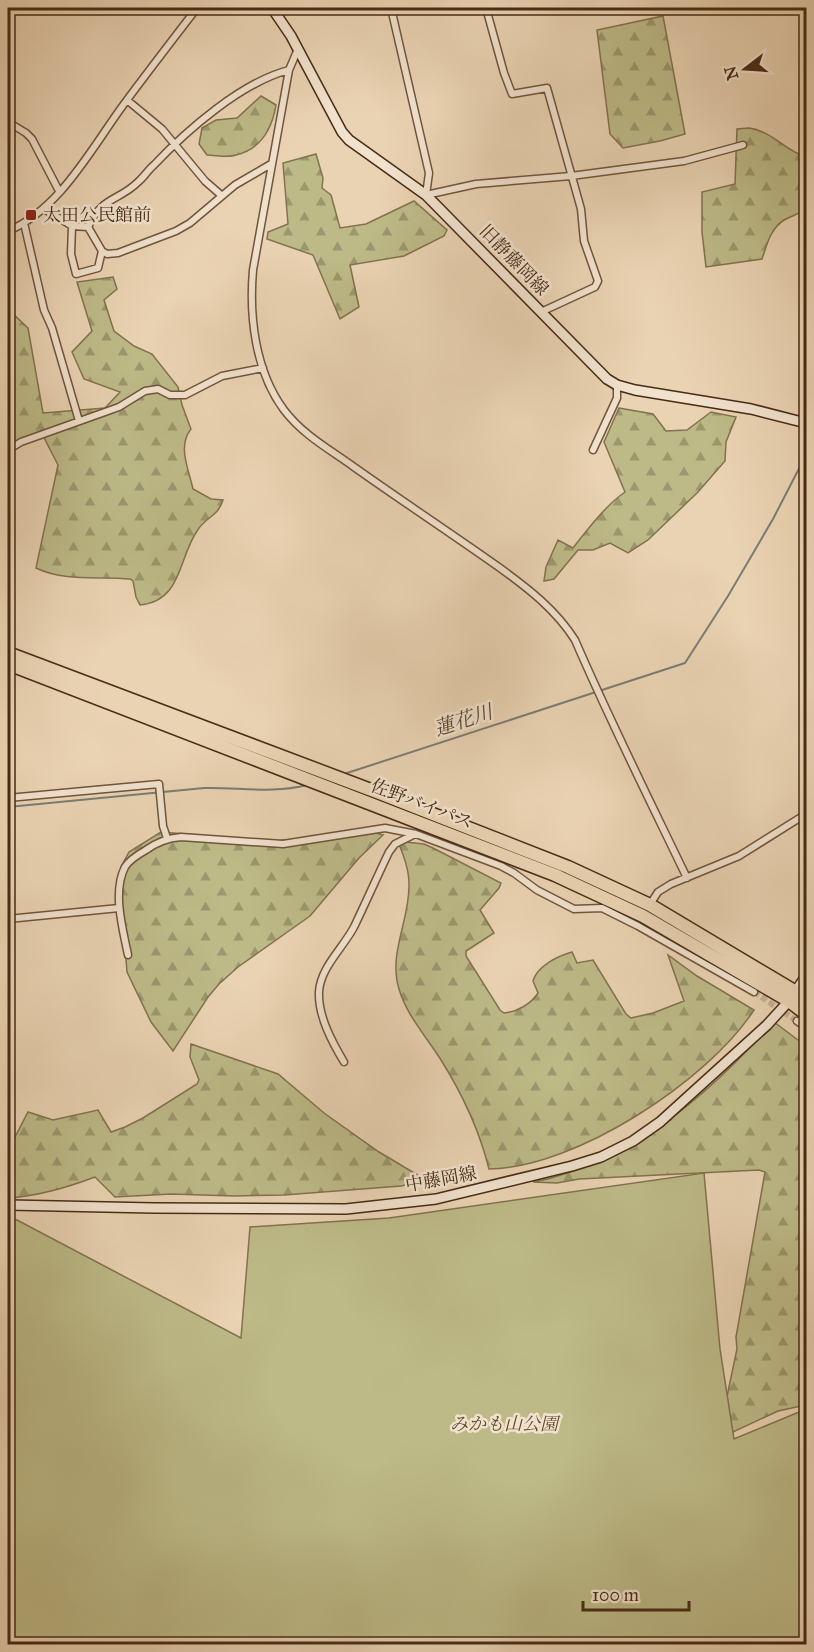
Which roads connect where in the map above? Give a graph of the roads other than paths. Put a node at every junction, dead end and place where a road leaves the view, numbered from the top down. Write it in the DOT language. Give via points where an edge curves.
graph roads {
  1 [pos="197,8"];
  2 [pos="272,8"];
  3 [pos="391,8"];
  4 [pos="486,8"];
  5 [pos="298,49"];
  6 [pos="289,70"];
  7 [pos="127,100"];
  8 [pos="8,122"];
  9 [pos="176,144"];
  10 [pos="743,146"];
  11 [pos="271,164"];
  12 [pos="571,176"];
  13 [pos="59,191"];
  14 [pos="221,195"];
  15 [pos="426,195"];
  16 [pos="44,209"];
  17 [pos="24,223"];
  18 [pos="72,226"];
  19 [pos="88,227"];
  20 [pos="8,231"];
  21 [pos="102,251"];
  22 [pos="541,312"];
  23 [pos="263,368"];
  24 [pos="617,385"];
  25 [pos="79,421"];
  26 [pos="807,423"];
  27 [pos="8,450"];
  28 [pos="593,450"];
  29 [pos="8,653"];
  30 [pos="8,664"];
  31 [pos="8,798"];
  32 [pos="807,814"];
  33 [pos="416,834"];
  34 [pos="167,838"];
  35 [pos="687,878"];
  36 [pos="650,905"];
  37 [pos="120,908"];
  38 [pos="8,920"];
  39 [pos="640,921"];
  40 [pos="128,955"];
  41 [pos="807,976"];
  42 [pos="754,992"];
  43 [pos="792,996"];
  44 [pos="807,998"];
  45 [pos="802,1018"];
  46 [pos="807,1027"];
  47 [pos="344,1062"];
  48 [pos="8,1205"];
  1 -- 7 [label="street"];
  2 -- 5 [label="main road, 旧静藤岡線"];
  3 -- 15 [label="street" via="429,173"];
  4 -- 12 [label="street" via="512,94 547,88"];
  5 -- 6 [label="street"];
  5 -- 15 [label="main road, 旧静藤岡線" via="349,140"];
  6 -- 9 [label="street" via="249,87"];
  6 -- 11 [label="street"];
  7 -- 9 [label="street"];
  7 -- 13 [label="street"];
  8 -- 13 [label="street" via="33,139"];
  9 -- 14 [label="street"];
  9 -- 19 [label="street" via="131,189 104,204"];
  10 -- 12 [label="street" via="684,161"];
  11 -- 14 [label="street"];
  11 -- 23 [label="street" via="251,294"];
  12 -- 15 [label="street" via="486,182"];
  12 -- 22 [label="street" via="584,240 598,281 595,287"];
  13 -- 16 [label="street"];
  14 -- 21 [label="street" via="176,231 118,254"];
  15 -- 22 [label="main road, 旧静藤岡線"];
  16 -- 17 [label="street"];
  16 -- 18 [label="street"];
  17 -- 20 [label="street"];
  17 -- 25 [label="street" via="44,310"];
  18 -- 19 [label="street"];
  18 -- 21 [label="street" via="71,254 76,274 98,268"];
  19 -- 21 [label="street"];
  22 -- 24 [label="main road, 旧静藤岡線"];
  23 -- 25 [label="street" via="222,376 185,395 170,395 158,389 145,392"];
  23 -- 35 [label="street" via="283,409 315,441 464,542 550,607 564,623"];
  24 -- 26 [label="main road, 旧静藤岡線"];
  24 -- 28 [label="street" via="617,398"];
  25 -- 27 [label="street"];
  29 -- 36 [label="highway, 佐野バイパス" via="568,867"];
  30 -- 39 [label="highway, 佐野バイパス" via="555,875"];
  31 -- 34 [label="street" via="159,784"];
  32 -- 35 [label="street" via="739,856"];
  33 -- 34 [label="street" via="385,828 283,844"];
  33 -- 39 [label="street" via="501,866 574,909 602,908"];
  33 -- 47 [label="street" via="389,852 320,988 320,1006"];
  34 -- 37 [label="street" via="125,867"];
  35 -- 36 [label="street" via="658,892"];
  36 -- 39 [label="street"];
  36 -- 43 [label="highway, 佐野バイパス"];
  37 -- 38 [label="street"];
  37 -- 40 [label="street"];
  39 -- 42 [label="street"];
  39 -- 43 [label="highway, 佐野バイパス"];
  41 -- 43 [label="main road, 中藤岡線"];
  43 -- 44 [label="highway, 佐野バイパス"];
  43 -- 45 [label="highway, 佐野バイパス"];
  43 -- 48 [label="main road, 中藤岡線" via="767,1025 660,1122 633,1141 572,1166 436,1199 346,1209"];
  45 -- 46 [label="street"];
}
